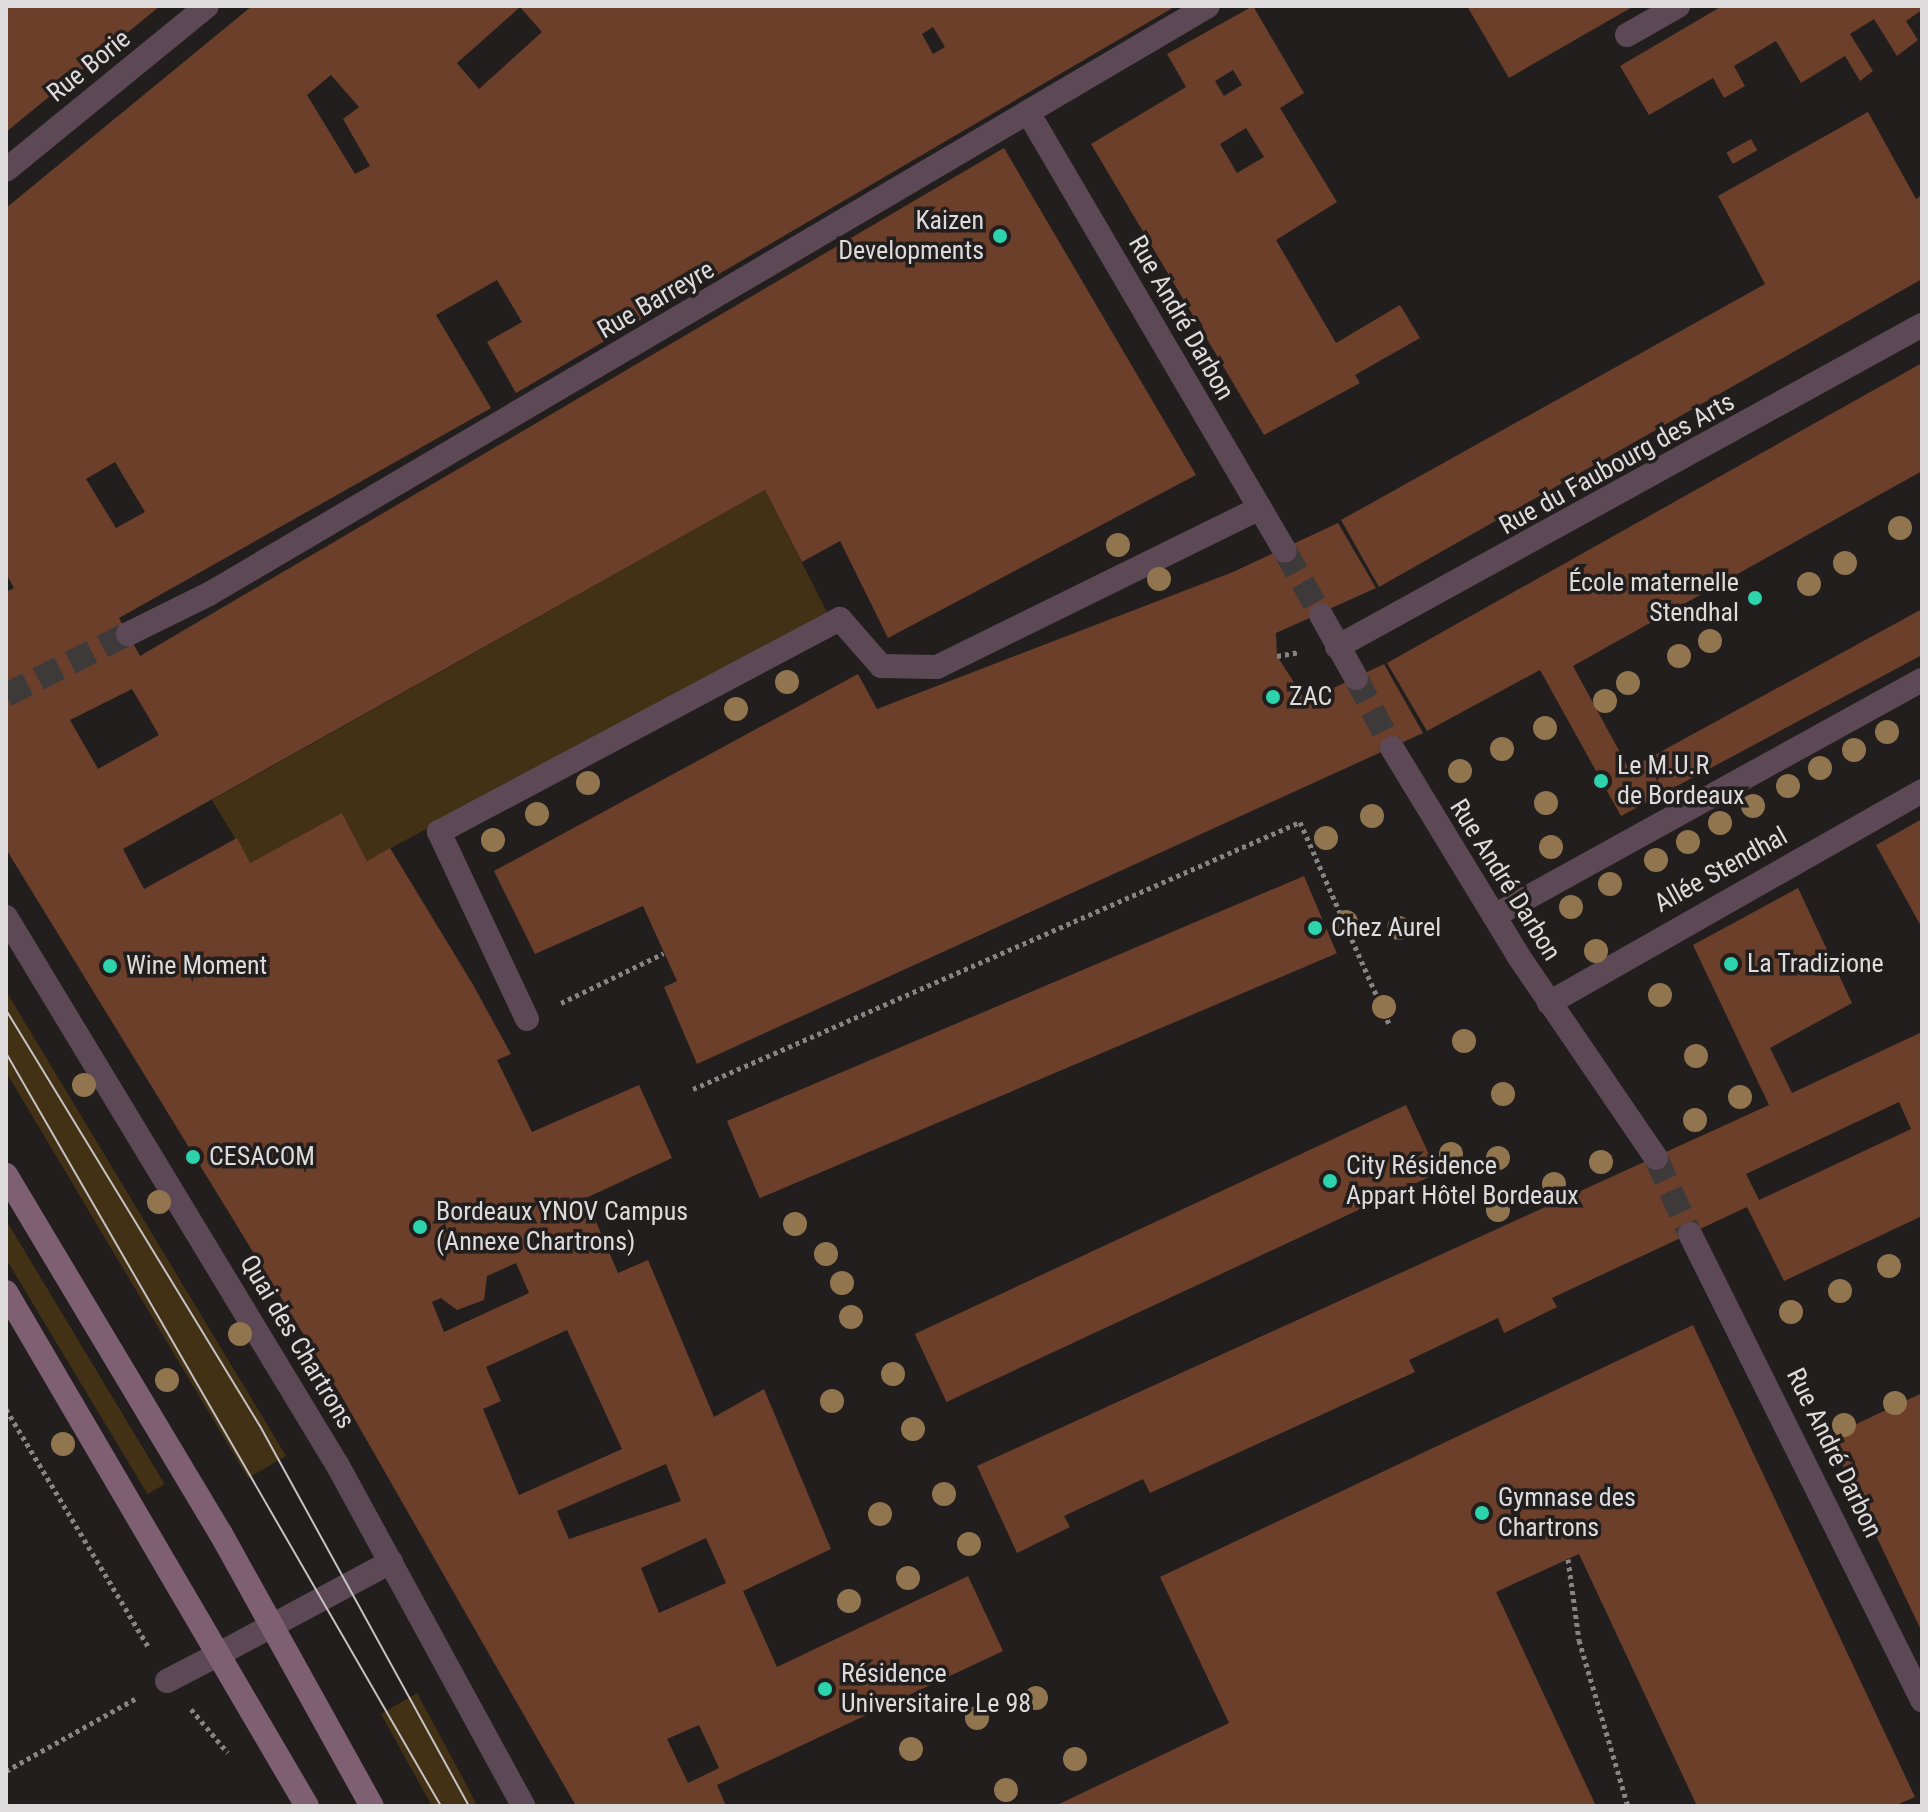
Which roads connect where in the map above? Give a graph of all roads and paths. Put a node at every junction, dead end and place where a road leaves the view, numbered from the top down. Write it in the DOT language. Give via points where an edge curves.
graph roads {
  1 [pos="207,6"];
  2 [pos="1208,6"];
  3 [pos="1678,6"];
  4 [pos="1627,35"];
  5 [pos="1029,114"];
  6 [pos="6,170"];
  7 [pos="1922,325"];
  8 [pos="1260,508"];
  9 [pos="1285,551"];
  10 [pos="1321,615"];
  11 [pos="128,634"];
  12 [pos="1337,647"];
  13 [pos="1356,678"];
  14 [pos="1922,680"];
  15 [pos="1392,748"];
  16 [pos="1922,791"];
  17 [pos="1494,916"];
  18 [pos="6,917"];
  19 [pos="664,953"];
  20 [pos="1549,1003"];
  21 [pos="527,1019"];
  22 [pos="1389,1024"];
  23 [pos="693,1089"];
  24 [pos="1656,1158"];
  25 [pos="6,1175"];
  26 [pos="1690,1234"];
  27 [pos="6,1292"];
  28 [pos="6,1409"];
  29 [pos="1568,1559"];
  30 [pos="391,1562"];
  31 [pos="119,1593"];
  32 [pos="272,1625"];
  33 [pos="221,1653"];
  34 [pos="167,1681"];
  35 [pos="1922,1700"];
  36 [pos="6,1771"];
  37 [pos="307,1806"];
  38 [pos="372,1806"];
  39 [pos="523,1806"];
  40 [pos="1628,1806"];
  1 -- 6 [label="street, Rue Borie"];
  2 -- 5 [label="street, Rue Barreyre"];
  3 -- 4 [label="street"];
  5 -- 8 [label="street, Rue André Darbon"];
  5 -- 11 [label="street, Rue Barreyre" via="209,594"];
  7 -- 12 [label="street, Rue du Faubourg des Arts"];
  8 -- 9 [label="street, Rue André Darbon"];
  8 -- 21 [label="street" via="937,667 881,666 840,619 439,832"];
  10 -- 12 [label="street"];
  12 -- 13 [label="street"];
  14 -- 17 [label="street"];
  15 -- 17 [label="street, Rue André Darbon"];
  16 -- 20 [label="street, Allée Stendhal"];
  17 -- 20 [label="street, Rue André Darbon"];
  18 -- 30 [label="street, Quai des Chartrons"];
  19 -- 21 [label="path"];
  20 -- 24 [label="street, Rue André Darbon"];
  22 -- 23 [label="path" via="1300,822"];
  25 -- 32 [label="main road"];
  26 -- 35 [label="street, Rue André Darbon"];
  27 -- 33 [label="main road"];
  28 -- 31 [label="path"];
  29 -- 40 [label="path" via="1579,1640"];
  30 -- 32 [label="street"];
  30 -- 39 [label="street, Quai des Chartrons"];
  32 -- 33 [label="street"];
  32 -- 38 [label="main road"];
  33 -- 34 [label="street"];
  33 -- 37 [label="main road"];
  34 -- 36 [label="path"];
}
